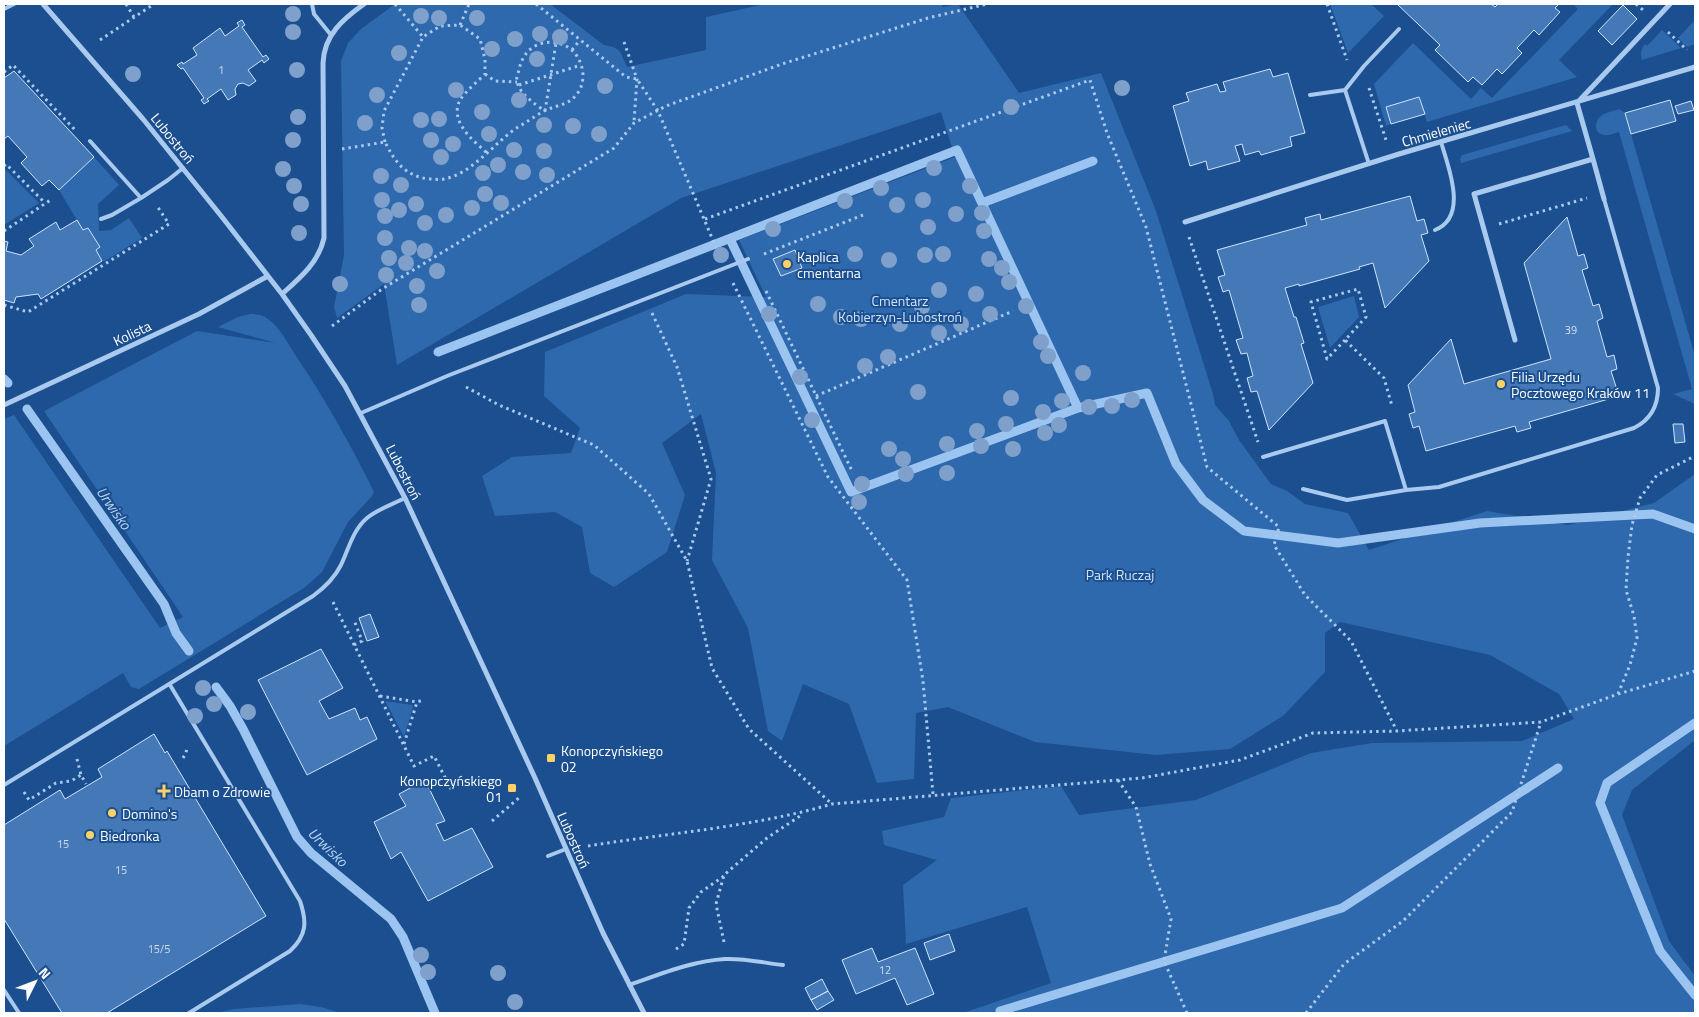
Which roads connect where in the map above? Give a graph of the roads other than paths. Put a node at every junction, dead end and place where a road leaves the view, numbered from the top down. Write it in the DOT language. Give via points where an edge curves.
graph roads {
  1 [pos="14,4"];
  2 [pos="42,4"];
  3 [pos="312,4"];
  4 [pos="364,4"];
  5 [pos="1670,4"];
  6 [pos="4,9"];
  7 [pos="1399,30"];
  8 [pos="331,35"];
  9 [pos="1695,67"];
  10 [pos="1345,90"];
  11 [pos="1310,95"];
  12 [pos="1577,103"];
  13 [pos="90,141"];
  14 [pos="1441,142"];
  15 [pos="1593,159"];
  16 [pos="1369,164"];
  17 [pos="183,168"];
  18 [pos="141,198"];
  19 [pos="1604,199"];
  20 [pos="101,219"];
  21 [pos="1185,222"];
  22 [pos="1434,230"];
  23 [pos="748,259"];
  24 [pos="268,276"];
  25 [pos="282,294"];
  26 [pos="1515,340"];
  27 [pos="4,405"];
  28 [pos="360,413"];
  29 [pos="1262,457"];
  30 [pos="1304,490"];
  31 [pos="1406,490"];
  32 [pos="405,498"];
  33 [pos="170,685"];
  34 [pos="4,785"];
  35 [pos="566,849"];
  36 [pos="548,856"];
  37 [pos="783,965"];
  38 [pos="629,985"];
  39 [pos="4,990"];
  40 [pos="19,1013"];
  41 [pos="189,1013"];
  42 [pos="644,1013"];
  1 -- 6 [label="lane"];
  2 -- 17 [label="street, Lubostroń"];
  3 -- 8 [label="lane" via="314,14"];
  4 -- 8 [label="street" via="340,22"];
  5 -- 12 [label="street"];
  7 -- 10 [label="lane"];
  8 -- 25 [label="street" via="323,63 324,238 309,268"];
  9 -- 12 [label="street, Chmieleniec"];
  10 -- 11 [label="lane"];
  10 -- 16 [label="lane"];
  12 -- 14 [label="street, Chmieleniec"];
  12 -- 15 [label="street"];
  13 -- 18 [label="lane"];
  14 -- 16 [label="street, Chmieleniec"];
  14 -- 22 [label="lane" via="1454,198 1452,213 1441,227"];
  15 -- 19 [label="street"];
  15 -- 26 [label="street" via="1474,194"];
  16 -- 21 [label="street, Chmieleniec"];
  17 -- 18 [label="lane"];
  17 -- 24 [label="street, Lubostroń"];
  18 -- 20 [label="lane"];
  19 -- 31 [label="lane" via="1657,380 1657,404 1650,416 1640,425 1625,431 1439,487"];
  23 -- 28 [label="lane"];
  24 -- 25 [label="street, Lubostroń"];
  24 -- 27 [label="street, Kolista" via="200,314"];
  25 -- 28 [label="street, Lubostroń" via="326,356"];
  28 -- 32 [label="street, Lubostroń"];
  29 -- 31 [label="lane" via="1384,421"];
  30 -- 31 [label="lane" via="1347,500"];
  32 -- 33 [label="lane" via="374,513 362,523 341,565 321,590"];
  32 -- 35 [label="street, Lubostroń"];
  33 -- 34 [label="lane"];
  33 -- 41 [label="lane" via="300,901 304,918 302,937 290,951"];
  35 -- 36 [label="lane"];
  35 -- 38 [label="street, Lubostroń"];
  37 -- 38 [label="lane" via="727,958 678,967"];
  38 -- 42 [label="street, Lubostroń"];
  39 -- 40 [label="lane"];
}
